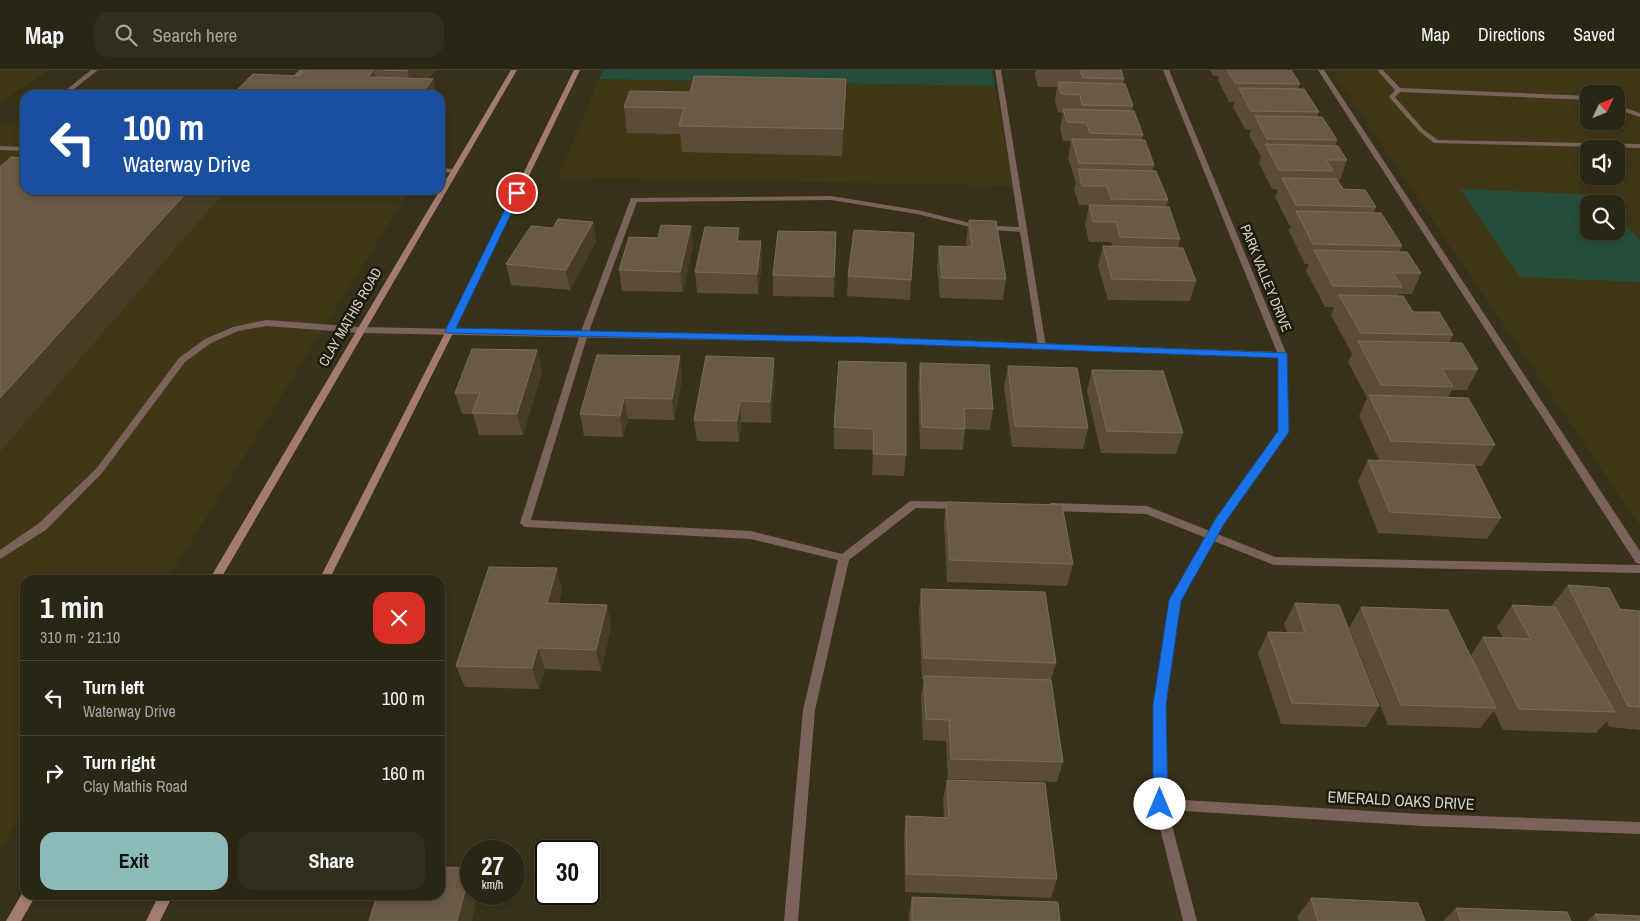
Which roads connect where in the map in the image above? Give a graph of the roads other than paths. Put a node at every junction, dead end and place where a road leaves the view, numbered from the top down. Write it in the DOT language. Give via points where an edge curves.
graph roads {
  1 [pos="95,70"];
  2 [pos="302,70"];
  3 [pos="514,70"];
  4 [pos="577,70"];
  5 [pos="998,70"];
  6 [pos="1166,70"];
  7 [pos="1321,70"];
  8 [pos="1380,70"];
  9 [pos="281,87"];
  10 [pos="69,90"];
  11 [pos="1398,90"];
  12 [pos="1580,98"];
  13 [pos="1625,110"];
  14 [pos="1640,115"];
  15 [pos="1640,146"];
  16 [pos="0,148"];
  17 [pos="20,149"];
  18 [pos="445,170"];
  19 [pos="455,170"];
  20 [pos="445,187"];
  21 [pos="440,195"];
  22 [pos="1024,230"];
  23 [pos="362,330"];
  24 [pos="450,331"];
  25 [pos="584,334"];
  26 [pos="1042,346"];
  27 [pos="1283,355"];
  28 [pos="972,505"];
  29 [pos="1040,507"];
  30 [pos="1211,537"];
  31 [pos="0,555"];
  32 [pos="844,558"];
  33 [pos="1640,560"];
  34 [pos="1640,569"];
  35 [pos="217,575"];
  36 [pos="327,575"];
  37 [pos="1160,804"];
  38 [pos="1640,828"];
  39 [pos="26,900"];
  40 [pos="164,900"];
  41 [pos="13,921"];
  42 [pos="153,921"];
  43 [pos="791,921"];
  44 [pos="1190,921"];
  1 -- 10 [label="street"];
  2 -- 9 [label="street"];
  3 -- 19 [label="main road, CLAY MATHIS ROAD"];
  4 -- 24 [label="main road"];
  5 -- 22 [label="street"];
  6 -- 27 [label="street, PARK VALLEY DRIVE"];
  7 -- 33 [label="street"];
  8 -- 11 [label="street"];
  11 -- 12 [label="street"];
  11 -- 15 [label="street" via="1392,97 1420,130 1436,142"];
  13 -- 14 [label="street"];
  16 -- 17 [label="street"];
  18 -- 19 [label="street"];
  19 -- 20 [label="main road, CLAY MATHIS ROAD"];
  21 -- 23 [label="main road, CLAY MATHIS ROAD"];
  22 -- 25 [label="street" via="978,227 917,212 831,198 634,200"];
  22 -- 26 [label="street"];
  23 -- 24 [label="street"];
  23 -- 31 [label="street" via="266,323 236,329 208,341 182,360 99,471 42,527"];
  23 -- 35 [label="main road, CLAY MATHIS ROAD"];
  24 -- 25 [label="street"];
  24 -- 36 [label="main road"];
  25 -- 26 [label="street"];
  25 -- 32 [label="street" via="525,523 751,534"];
  26 -- 27 [label="street"];
  27 -- 30 [label="street, PARK VALLEY DRIVE" via="1284,432"];
  28 -- 32 [label="street" via="914,504"];
  29 -- 30 [label="street" via="1147,510"];
  30 -- 34 [label="street" via="1274,562"];
  30 -- 37 [label="street, PARK VALLEY DRIVE" via="1175,600 1160,705"];
  32 -- 43 [label="street" via="809,710"];
  37 -- 38 [label="street, EMERALD OAKS DRIVE" via="1422,820"];
  37 -- 44 [label="street, PARK VALLEY DRIVE"];
  39 -- 41 [label="main road"];
  40 -- 42 [label="main road"];
}
